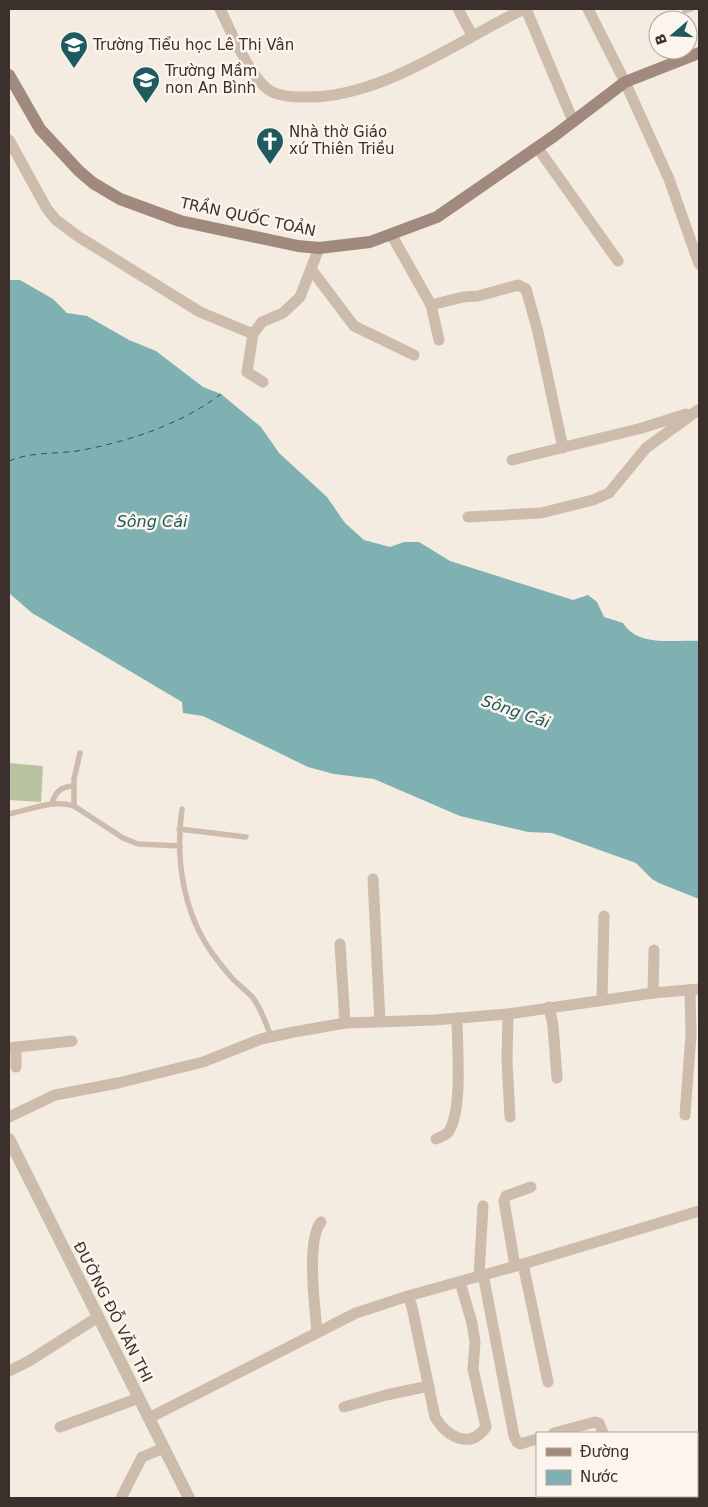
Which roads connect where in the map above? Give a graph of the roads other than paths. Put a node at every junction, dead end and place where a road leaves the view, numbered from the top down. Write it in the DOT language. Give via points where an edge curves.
graph roads {
  1 [pos="220,9"];
  2 [pos="458,9"];
  3 [pos="525,9"];
  4 [pos="588,9"];
  5 [pos="472,35"];
  6 [pos="699,53"];
  7 [pos="9,75"];
  8 [pos="625,82"];
  9 [pos="573,121"];
  10 [pos="9,140"];
  11 [pos="537,147"];
  12 [pos="391,234"];
  13 [pos="319,248"];
  14 [pos="618,261"];
  15 [pos="699,264"];
  16 [pos="311,269"];
  17 [pos="431,304"];
  18 [pos="253,334"];
  19 [pos="440,340"];
  20 [pos="414,355"];
  21 [pos="263,382"];
  22 [pos="699,410"];
  23 [pos="563,448"];
  24 [pos="512,460"];
  25 [pos="468,517"];
  26 [pos="80,753"];
  27 [pos="73,786"];
  28 [pos="52,803"];
  29 [pos="74,806"];
  30 [pos="182,809"];
  31 [pos="9,814"];
  32 [pos="179,829"];
  33 [pos="246,837"];
  34 [pos="180,846"];
  35 [pos="373,879"];
  36 [pos="604,916"];
  37 [pos="340,944"];
  38 [pos="654,950"];
  39 [pos="694,989"];
  40 [pos="653,993"];
  41 [pos="602,1000"];
  42 [pos="549,1007"];
  43 [pos="508,1014"];
  44 [pos="457,1018"];
  45 [pos="380,1022"];
  46 [pos="345,1024"];
  47 [pos="271,1036"];
  48 [pos="72,1041"];
  49 [pos="12,1047"];
  50 [pos="16,1067"];
  51 [pos="557,1078"];
  52 [pos="685,1116"];
  53 [pos="9,1117"];
  54 [pos="510,1117"];
  55 [pos="9,1139"];
  56 [pos="436,1139"];
  57 [pos="530,1187"];
  58 [pos="482,1206"];
  59 [pos="699,1211"];
  60 [pos="321,1222"];
  61 [pos="519,1265"];
  62 [pos="481,1274"];
  63 [pos="460,1282"];
  64 [pos="408,1296"];
  65 [pos="98,1317"];
  66 [pos="317,1332"];
  67 [pos="9,1371"];
  68 [pos="548,1382"];
  69 [pos="429,1386"];
  70 [pos="139,1398"];
  71 [pos="344,1406"];
  72 [pos="149,1418"];
  73 [pos="60,1427"];
  74 [pos="558,1432"];
  75 [pos="604,1432"];
  76 [pos="536,1439"];
  77 [pos="164,1448"];
  78 [pos="121,1498"];
  79 [pos="189,1498"];
  1 -- 5 [label="street" via="254,75 272,92 292,96 316,97 370,84 410,70"];
  2 -- 5 [label="street"];
  3 -- 5 [label="street"];
  3 -- 9 [label="street"];
  4 -- 8 [label="street"];
  6 -- 8 [label="main road, TRẦN QUỐC TOẢN"];
  7 -- 13 [label="main road, TRẦN QUỐC TOẢN" via="40,129 79,171 120,199 180,221"];
  8 -- 9 [label="main road, TRẦN QUỐC TOẢN"];
  8 -- 15 [label="street" via="669,179"];
  9 -- 11 [label="main road, TRẦN QUỐC TOẢN"];
  10 -- 18 [label="street" via="56,220 200,312"];
  11 -- 12 [label="main road, TRẦN QUỐC TOẢN" via="436,216"];
  11 -- 14 [label="street"];
  12 -- 13 [label="main road, TRẦN QUỐC TOẢN" via="370,242"];
  12 -- 17 [label="street"];
  13 -- 16 [label="street"];
  16 -- 18 [label="street" via="300,297 283,313 262,322"];
  16 -- 20 [label="street" via="354,326"];
  17 -- 19 [label="street"];
  17 -- 23 [label="street" via="518,286 526,289"];
  18 -- 21 [label="street" via="247,372"];
  22 -- 23 [label="street"];
  22 -- 25 [label="street" via="646,448 609,494 541,513"];
  23 -- 24 [label="street"];
  26 -- 27 [label="lane"];
  27 -- 28 [label="lane" via="62,788"];
  27 -- 29 [label="lane"];
  28 -- 29 [label="lane"];
  28 -- 31 [label="lane"];
  29 -- 34 [label="lane" via="138,844"];
  30 -- 32 [label="lane"];
  32 -- 33 [label="lane"];
  32 -- 34 [label="lane"];
  34 -- 47 [label="lane" via="185,895 198,930 230,977 253,999"];
  35 -- 45 [label="street"];
  36 -- 41 [label="street"];
  37 -- 46 [label="street"];
  38 -- 40 [label="street"];
  39 -- 40 [label="street"];
  39 -- 52 [label="street"];
  40 -- 41 [label="street"];
  41 -- 42 [label="street"];
  42 -- 43 [label="street"];
  42 -- 51 [label="street"];
  43 -- 44 [label="street"];
  43 -- 54 [label="street"];
  44 -- 45 [label="street"];
  44 -- 56 [label="street" via="458,1101 448,1133"];
  45 -- 46 [label="street"];
  46 -- 47 [label="street"];
  47 -- 53 [label="street" via="203,1062 55,1095"];
  48 -- 49 [label="street"];
  49 -- 50 [label="street"];
  55 -- 65 [label="street, ĐƯỜNG ĐỖ VĂN THI"];
  57 -- 61 [label="street" via="506,1196 504,1201"];
  58 -- 62 [label="street"];
  59 -- 61 [label="street"];
  60 -- 66 [label="street" via="314,1236"];
  61 -- 62 [label="street"];
  61 -- 68 [label="street"];
  62 -- 63 [label="street"];
  62 -- 76 [label="street" via="514,1436 520,1444"];
  63 -- 64 [label="street"];
  63 -- 69 [label="street" via="475,1342 473,1370 486,1427 481,1434 459,1439 439,1424"];
  64 -- 66 [label="street" via="356,1313"];
  64 -- 69 [label="street"];
  65 -- 67 [label="street"];
  65 -- 70 [label="street, ĐƯỜNG ĐỖ VĂN THI"];
  66 -- 72 [label="street"];
  69 -- 71 [label="street"];
  70 -- 72 [label="street, ĐƯỜNG ĐỖ VĂN THI"];
  70 -- 73 [label="street"];
  72 -- 77 [label="street, ĐƯỜNG ĐỖ VĂN THI"];
  74 -- 75 [label="street" via="595,1422 600,1423"];
  77 -- 78 [label="street" via="142,1456"];
  77 -- 79 [label="street, ĐƯỜNG ĐỖ VĂN THI"];
}
